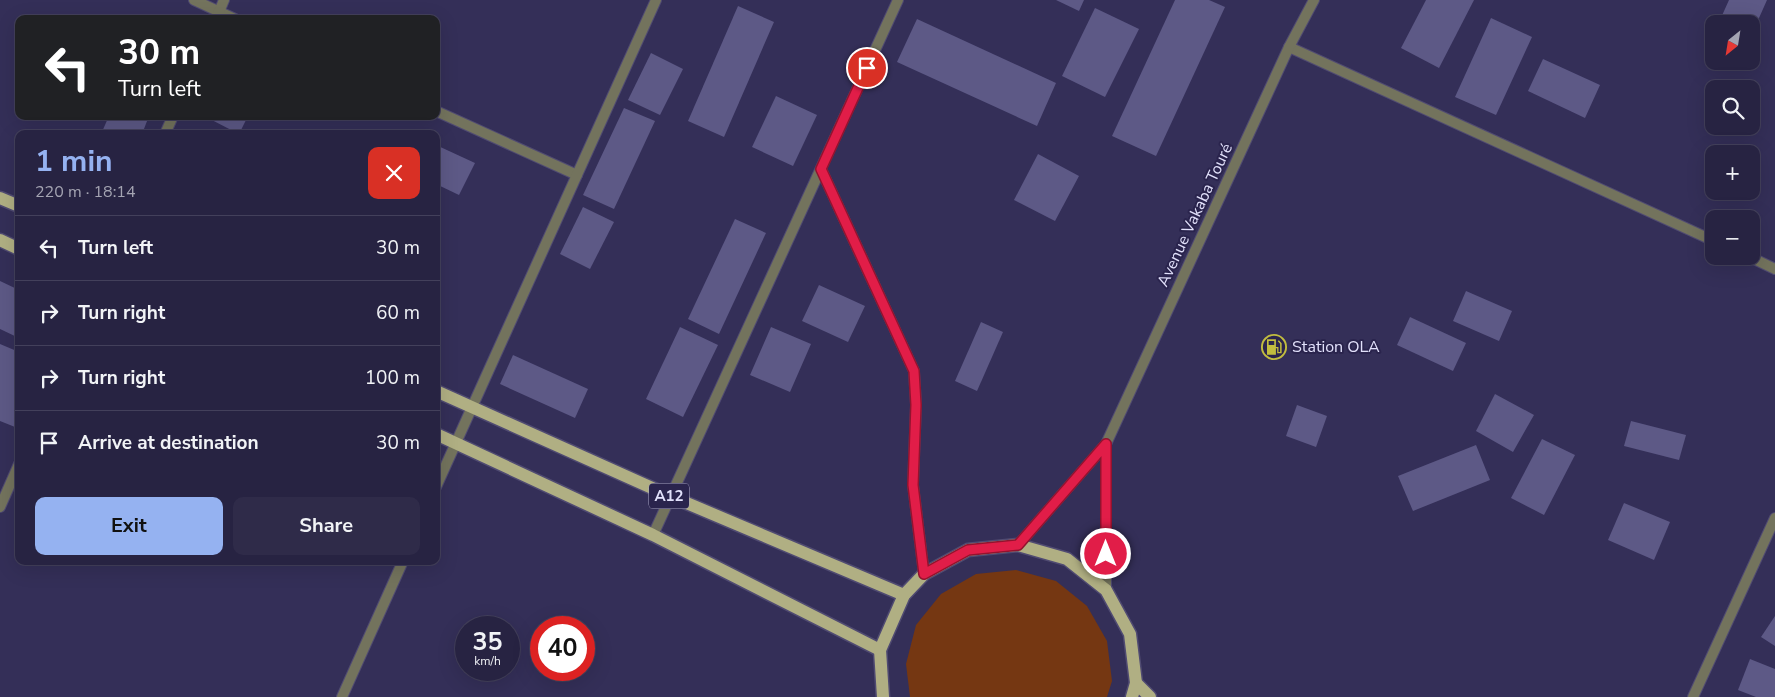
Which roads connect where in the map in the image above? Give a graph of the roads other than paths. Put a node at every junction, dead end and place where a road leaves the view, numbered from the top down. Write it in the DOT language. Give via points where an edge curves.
graph roads {
  1 [pos="194,0"];
  2 [pos="224,0"];
  3 [pos="656,0"];
  4 [pos="898,0"];
  5 [pos="1314,0"];
  6 [pos="218,15"];
  7 [pos="1289,47"];
  8 [pos="440,113"];
  9 [pos="821,169"];
  10 [pos="577,175"];
  11 [pos="0,198"];
  12 [pos="15,204"];
  13 [pos="1705,237"];
  14 [pos="0,240"];
  15 [pos="15,247"];
  16 [pos="1760,261"];
  17 [pos="1775,268"];
  18 [pos="440,393"];
  19 [pos="472,406"];
  20 [pos="440,436"];
  21 [pos="456,443"];
  22 [pos="1106,444"];
  23 [pos="15,473"];
  24 [pos="440,478"];
  25 [pos="670,496"];
  26 [pos="0,507"];
  27 [pos="1775,518"];
  28 [pos="653,535"];
  29 [pos="1018,545"];
  30 [pos="401,565"];
  31 [pos="924,574"];
  32 [pos="1106,590"];
  33 [pos="904,595"];
  34 [pos="880,650"];
  35 [pos="1136,683"];
  36 [pos="342,697"];
  37 [pos="883,697"];
  38 [pos="1132,697"];
  39 [pos="1150,697"];
  40 [pos="1693,697"];
  1 -- 6 [label="street"];
  2 -- 6 [label="street"];
  3 -- 10 [label="street"];
  4 -- 9 [label="street"];
  5 -- 7 [label="street, Avenue Vakaba Touré"];
  7 -- 13 [label="street"];
  7 -- 22 [label="street, Avenue Vakaba Touré"];
  8 -- 10 [label="street"];
  9 -- 25 [label="street"];
  9 -- 31 [label="street" via="914,371 913,485"];
  10 -- 19 [label="street"];
  11 -- 12 [label="main road"];
  14 -- 15 [label="main road"];
  16 -- 17 [label="street"];
  18 -- 19 [label="main road, A12"];
  19 -- 21 [label="street"];
  19 -- 25 [label="main road, A12"];
  20 -- 21 [label="main road, A12"];
  21 -- 24 [label="street"];
  21 -- 28 [label="main road, A12"];
  22 -- 29 [label="street"];
  22 -- 32 [label="street"];
  23 -- 26 [label="street"];
  25 -- 28 [label="street"];
  25 -- 33 [label="main road, A12"];
  27 -- 40 [label="street"];
  28 -- 34 [label="main road, A12"];
  29 -- 31 [label="main road" via="968,550"];
  29 -- 32 [label="main road" via="1067,559"];
  30 -- 36 [label="street"];
  31 -- 33 [label="main road"];
  32 -- 35 [label="main road" via="1130,634"];
  33 -- 34 [label="main road"];
  34 -- 37 [label="main road"];
  35 -- 38 [label="main road"];
  35 -- 39 [label="main road"];
}
